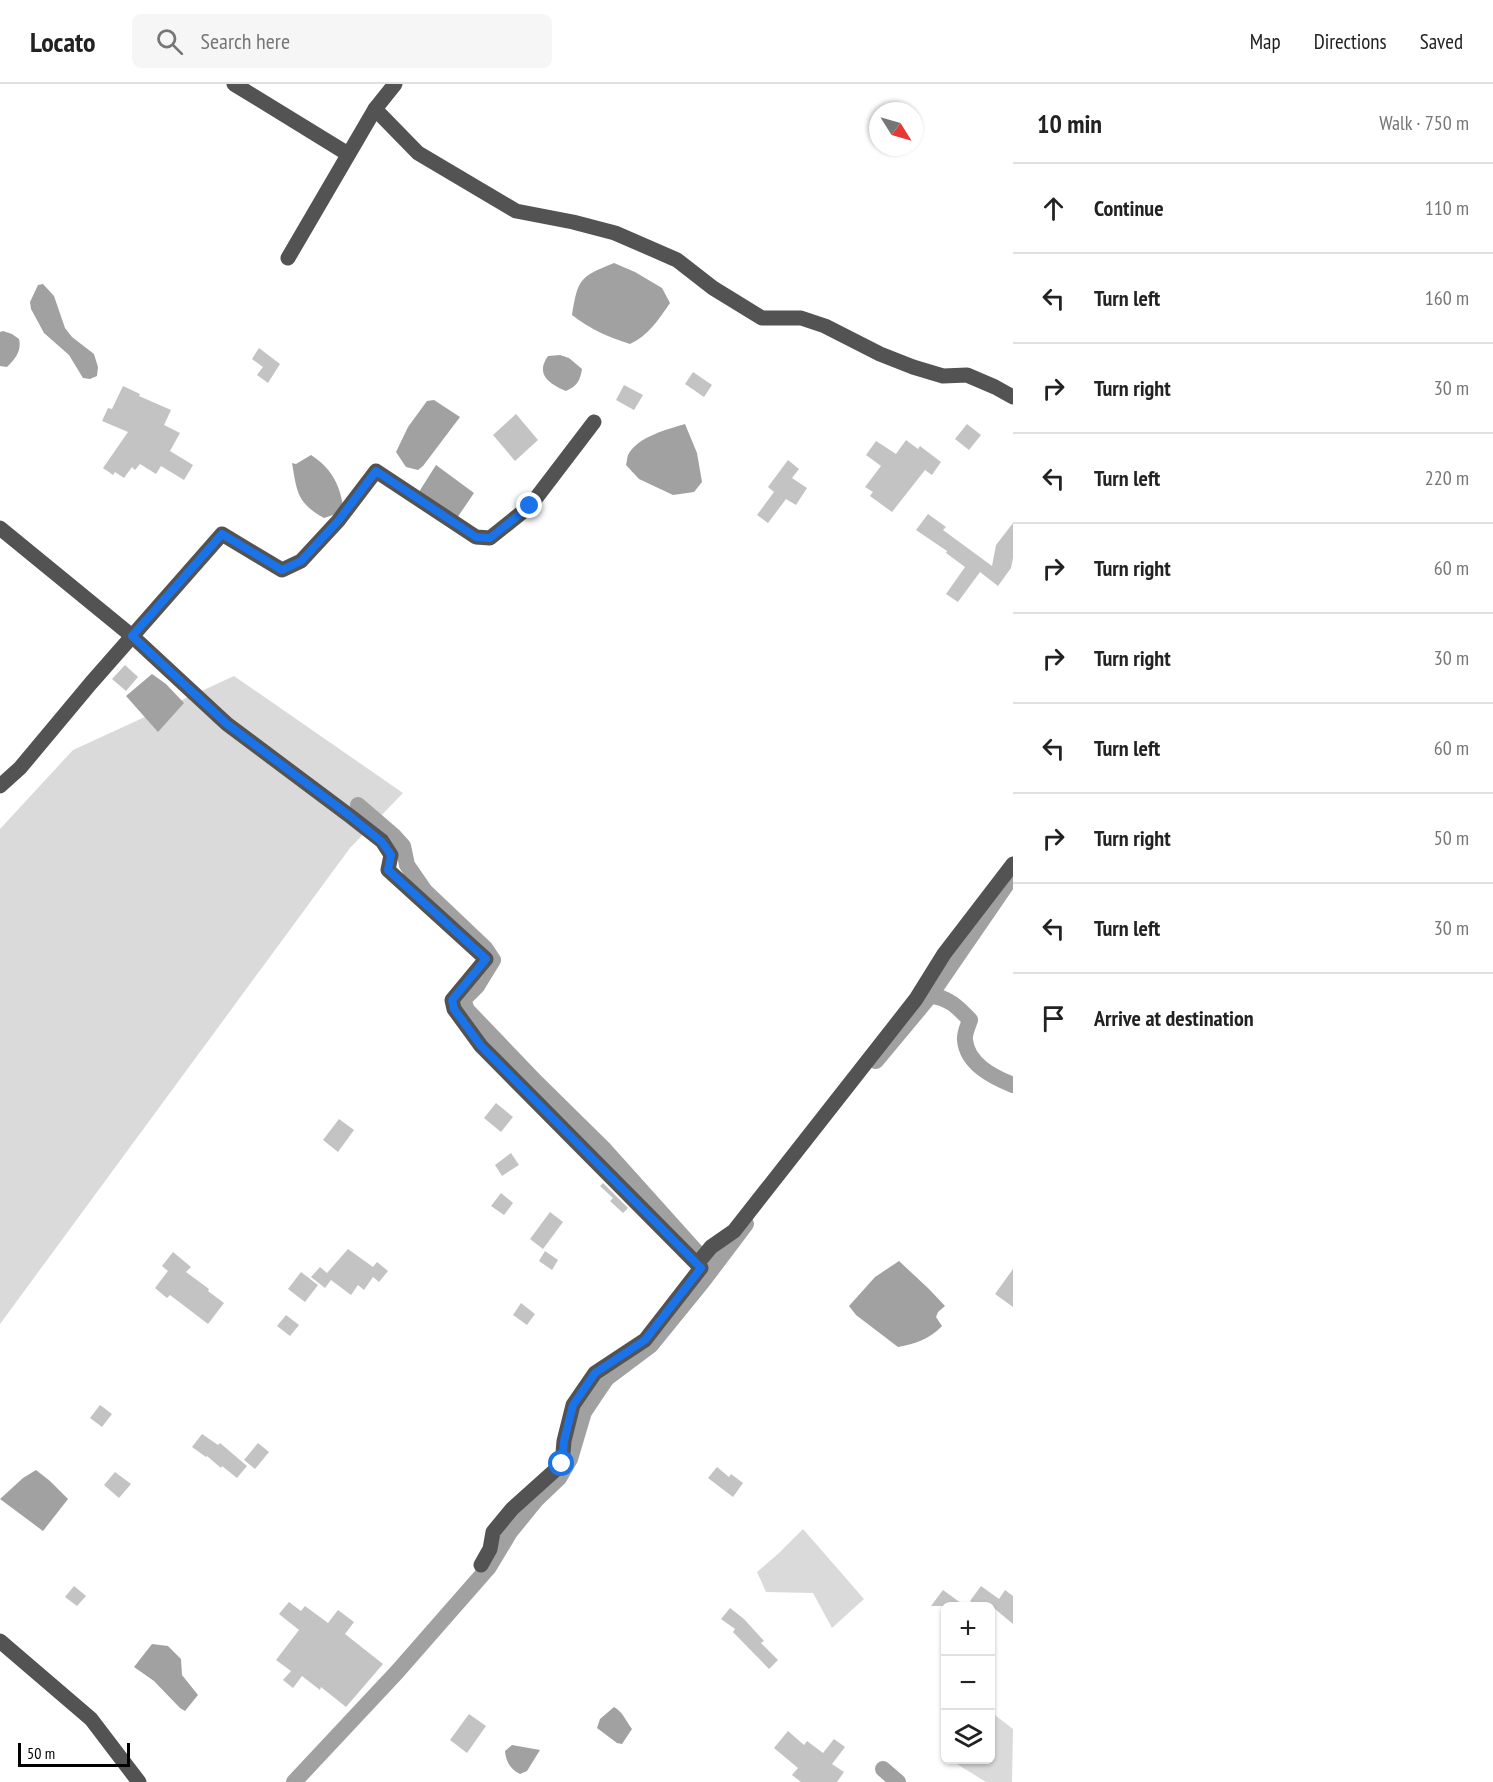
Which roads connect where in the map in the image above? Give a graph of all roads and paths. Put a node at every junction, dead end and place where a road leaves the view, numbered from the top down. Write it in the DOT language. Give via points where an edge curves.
graph roads {
  1 [pos="234,84"];
  2 [pos="395,84"];
  3 [pos="375,109"];
  4 [pos="348,154"];
  5 [pos="288,258"];
  6 [pos="1013,397"];
  7 [pos="594,422"];
  8 [pos="0,528"];
  9 [pos="132,636"];
  10 [pos="0,786"];
  11 [pos="1013,864"];
  12 [pos="698,1263"];
  13 [pos="481,1565"];
  14 [pos="0,1641"];
  15 [pos="139,1782"];
  1 -- 4 [label="street"];
  2 -- 3 [label="street"];
  3 -- 4 [label="street"];
  3 -- 6 [label="street" via="418,153 516,211 615,233 677,260 762,318 801,318 913,367 943,376 967,375"];
  4 -- 5 [label="street"];
  7 -- 9 [label="street" via="530,506 490,538 476,537 376,471 301,561 282,570 222,534"];
  8 -- 9 [label="street"];
  9 -- 10 [label="street" via="20,768"];
  9 -- 12 [label="street" via="227,724 382,842 391,855 388,870 486,959 452,1000 454,1009 481,1046"];
  11 -- 12 [label="street" via="944,954 916,999 742,1221"];
  12 -- 13 [label="street" via="701,1268 645,1340 595,1373 573,1405 562,1464 512,1509 493,1532"];
  14 -- 15 [label="street" via="92,1719"];
}
